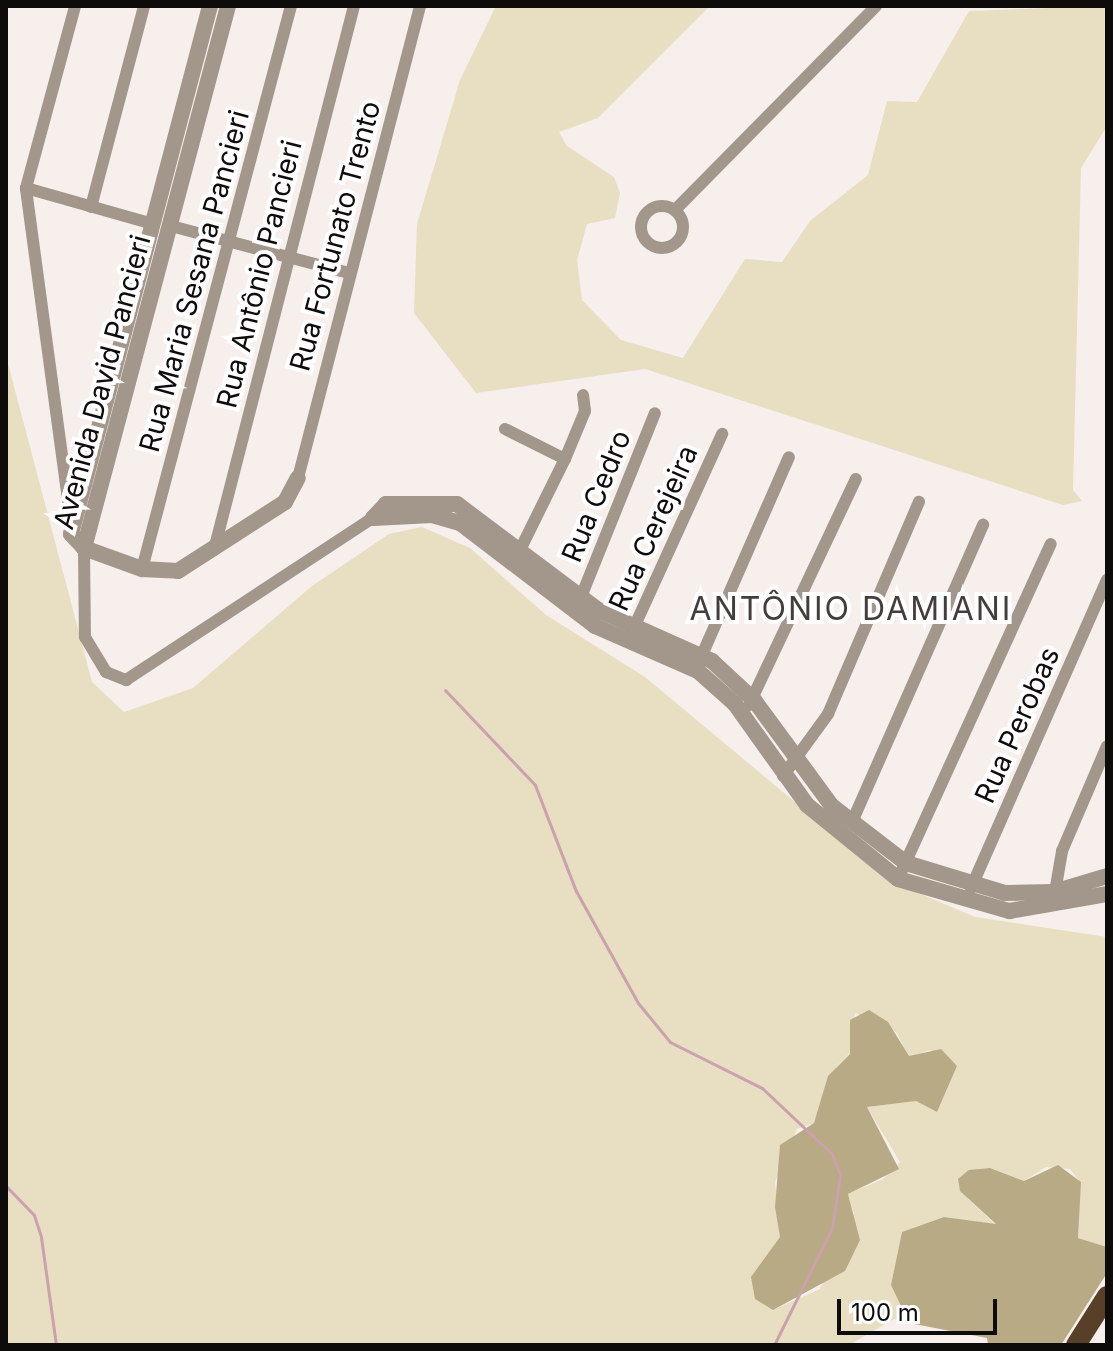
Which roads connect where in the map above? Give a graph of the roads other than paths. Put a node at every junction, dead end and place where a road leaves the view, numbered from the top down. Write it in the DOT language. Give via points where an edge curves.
graph roads {
  1 [pos="75,6"];
  2 [pos="144,6"];
  3 [pos="210,6"];
  4 [pos="228,6"];
  5 [pos="291,6"];
  6 [pos="354,6"];
  7 [pos="420,6"];
  8 [pos="876,6"];
  9 [pos="26,188"];
  10 [pos="91,207"];
  11 [pos="675,210"];
  12 [pos="153,224"];
  13 [pos="171,226"];
  14 [pos="230,241"];
  15 [pos="287,258"];
  16 [pos="349,273"];
  17 [pos="583,395"];
  18 [pos="655,413"];
  19 [pos="505,429"];
  20 [pos="722,434"];
  21 [pos="789,457"];
  22 [pos="565,459"];
  23 [pos="298,478"];
  24 [pos="856,479"];
  25 [pos="919,502"];
  26 [pos="373,518"];
  27 [pos="983,525"];
  28 [pos="72,530"];
  29 [pos="1051,544"];
  30 [pos="84,548"];
  31 [pos="213,553"];
  32 [pos="516,557"];
  33 [pos="142,569"];
  34 [pos="1107,580"];
  35 [pos="581,597"];
  36 [pos="631,634"];
  37 [pos="702,655"];
  38 [pos="754,700"];
  39 [pos="741,712"];
  40 [pos="1107,746"];
  41 [pos="796,760"];
  42 [pos="783,776"];
  43 [pos="852,822"];
  44 [pos="906,863"];
  45 [pos="1107,876"];
  46 [pos="898,879"];
  47 [pos="971,888"];
  48 [pos="1107,894"];
  49 [pos="1054,900"];
  50 [pos="1107,1297"];
  51 [pos="1076,1345"];
  1 -- 9 [label="street"];
  2 -- 10 [label="street"];
  3 -- 12 [label="street, Avenida David Pancieri"];
  4 -- 13 [label="street, Avenida David Pancieri"];
  5 -- 14 [label="street, Rua Maria Sesana Pancieri"];
  6 -- 15 [label="street, Rua Antônio Pancieri"];
  7 -- 16 [label="street, Rua Fortunato Trento"];
  8 -- 11 [label="street"];
  9 -- 10 [label="street"];
  9 -- 28 [label="street"];
  10 -- 12 [label="street"];
  12 -- 28 [label="street, Avenida David Pancieri"];
  13 -- 14 [label="street"];
  13 -- 30 [label="street, Avenida David Pancieri"];
  14 -- 15 [label="street"];
  14 -- 33 [label="street, Rua Maria Sesana Pancieri"];
  15 -- 16 [label="street"];
  15 -- 31 [label="street, Rua Antônio Pancieri"];
  16 -- 23 [label="street, Rua Fortunato Trento"];
  17 -- 22 [label="street" via="585,411"];
  18 -- 35 [label="street, Rua Cedro"];
  19 -- 22 [label="street"];
  20 -- 36 [label="street, Rua Cerejeira"];
  21 -- 37 [label="street"];
  22 -- 32 [label="street"];
  23 -- 31 [label="street" via="285,502"];
  24 -- 38 [label="street"];
  25 -- 41 [label="street" via="828,714"];
  26 -- 30 [label="street" via="126,680 106,672 85,637"];
  26 -- 32 [label="street" via="386,504 457,504"];
  27 -- 43 [label="street"];
  28 -- 30 [label="street, Avenida David Pancieri"];
  29 -- 44 [label="street"];
  30 -- 33 [label="street"];
  31 -- 33 [label="street" via="178,571"];
  32 -- 35 [label="street"];
  32 -- 36 [label="street" via="587,620"];
  34 -- 47 [label="street, Rua Perobas"];
  35 -- 36 [label="street"];
  36 -- 37 [label="street"];
  36 -- 39 [label="street" via="698,671"];
  37 -- 38 [label="street"];
  38 -- 39 [label="street"];
  38 -- 41 [label="street"];
  39 -- 42 [label="street"];
  40 -- 49 [label="street" via="1062,851"];
  41 -- 42 [label="street"];
  41 -- 43 [label="street"];
  42 -- 46 [label="street" via="839,836"];
  43 -- 44 [label="street"];
  44 -- 46 [label="street"];
  44 -- 47 [label="street"];
  45 -- 49 [label="street"];
  46 -- 49 [label="street" via="967,904"];
  47 -- 49 [label="street"];
  48 -- 49 [label="street"];
  50 -- 51 [label="highway"];
}
